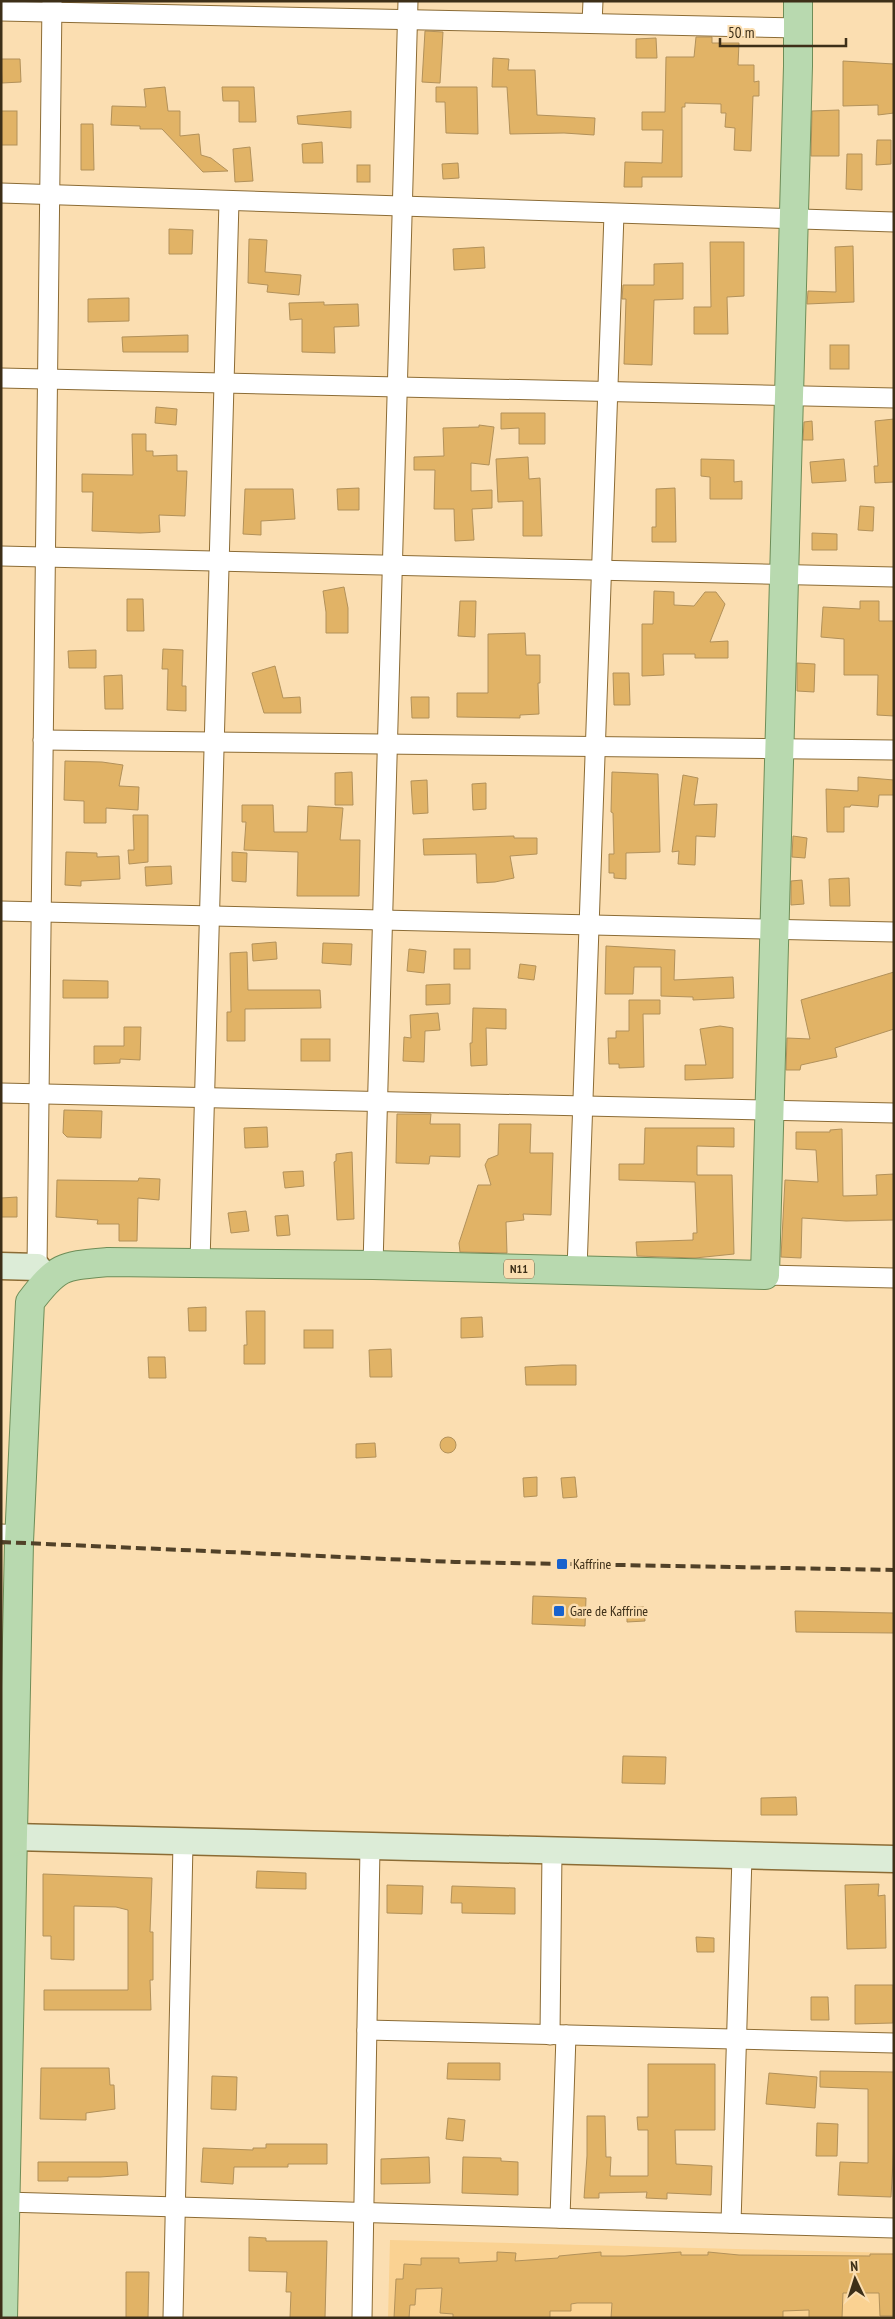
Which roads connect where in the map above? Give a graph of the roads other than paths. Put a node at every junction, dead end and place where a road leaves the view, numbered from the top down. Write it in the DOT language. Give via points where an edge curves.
graph roads {
  1 [pos="593,1"];
  2 [pos="52,7"];
  3 [pos="408,10"];
  4 [pos="1,11"];
  5 [pos="798,14"];
  6 [pos="592,23"];
  7 [pos="1,193"];
  8 [pos="50,194"];
  9 [pos="229,200"];
  10 [pos="402,206"];
  11 [pos="614,214"];
  12 [pos="793,220"];
  13 [pos="894,222"];
  14 [pos="1,378"];
  15 [pos="47,379"];
  16 [pos="224,383"];
  17 [pos="397,387"];
  18 [pos="608,392"];
  19 [pos="789,396"];
  20 [pos="894,398"];
  21 [pos="1,556"];
  22 [pos="45,558"];
  23 [pos="219,561"];
  24 [pos="392,565"];
  25 [pos="601,570"];
  26 [pos="784,574"];
  27 [pos="894,577"];
  28 [pos="43,740"];
  29 [pos="214,742"];
  30 [pos="388,744"];
  31 [pos="595,747"];
  32 [pos="779,749"];
  33 [pos="894,750"];
  34 [pos="1,911"];
  35 [pos="41,912"];
  36 [pos="210,916"];
  37 [pos="382,920"];
  38 [pos="589,925"];
  39 [pos="774,929"];
  40 [pos="894,932"];
  41 [pos="1,1093"];
  42 [pos="38,1094"];
  43 [pos="205,1097"];
  44 [pos="378,1101"];
  45 [pos="582,1106"];
  46 [pos="769,1110"];
  47 [pos="894,1113"];
  48 [pos="200,1263"];
  49 [pos="373,1265"];
  50 [pos="1,1266"];
  51 [pos="577,1270"];
  52 [pos="42,1273"];
  53 [pos="765,1275"];
  54 [pos="894,1278"];
  55 [pos="10,1534"];
  56 [pos="13,1837"];
  57 [pos="183,1843"];
  58 [pos="370,1847"];
  59 [pos="552,1851"];
  60 [pos="742,1856"];
  61 [pos="894,1859"];
  62 [pos="367,2030"];
  63 [pos="558,2035"];
  64 [pos="738,2039"];
  65 [pos="894,2042"];
  66 [pos="3,2173"];
  67 [pos="5,2202"];
  68 [pos="175,2207"];
  69 [pos="364,2213"];
  70 [pos="560,2218"];
  71 [pos="731,2223"];
  72 [pos="894,2228"];
  73 [pos="3,2318"];
  74 [pos="173,2318"];
  75 [pos="362,2318"];
  1 -- 6 [label="street"];
  2 -- 3 [label="street"];
  2 -- 4 [label="street"];
  2 -- 8 [label="street"];
  3 -- 6 [label="street"];
  3 -- 10 [label="street"];
  5 -- 6 [label="street"];
  5 -- 12 [label="main road"];
  7 -- 8 [label="street"];
  8 -- 9 [label="street"];
  8 -- 15 [label="street"];
  9 -- 10 [label="street"];
  9 -- 16 [label="street"];
  10 -- 11 [label="street"];
  10 -- 17 [label="street"];
  11 -- 12 [label="street"];
  11 -- 18 [label="street"];
  12 -- 13 [label="street"];
  12 -- 19 [label="main road"];
  14 -- 15 [label="street"];
  15 -- 16 [label="street"];
  15 -- 22 [label="street"];
  16 -- 17 [label="street"];
  16 -- 23 [label="street"];
  17 -- 18 [label="street"];
  17 -- 24 [label="street"];
  18 -- 19 [label="street"];
  18 -- 25 [label="street"];
  19 -- 20 [label="street"];
  19 -- 26 [label="main road"];
  21 -- 22 [label="street"];
  22 -- 23 [label="street"];
  22 -- 28 [label="street"];
  23 -- 24 [label="street"];
  23 -- 29 [label="street"];
  24 -- 25 [label="street"];
  24 -- 30 [label="street"];
  25 -- 26 [label="street"];
  25 -- 31 [label="street"];
  26 -- 27 [label="street"];
  26 -- 32 [label="main road"];
  28 -- 29 [label="street"];
  28 -- 35 [label="street"];
  29 -- 30 [label="street"];
  29 -- 36 [label="street"];
  30 -- 31 [label="street"];
  30 -- 37 [label="street"];
  31 -- 32 [label="street"];
  31 -- 38 [label="street"];
  32 -- 33 [label="street"];
  32 -- 39 [label="main road"];
  34 -- 35 [label="street"];
  35 -- 36 [label="street"];
  35 -- 42 [label="street"];
  36 -- 37 [label="street"];
  36 -- 43 [label="street"];
  37 -- 38 [label="street"];
  37 -- 44 [label="street"];
  38 -- 39 [label="street"];
  38 -- 45 [label="street"];
  39 -- 40 [label="street"];
  39 -- 46 [label="main road"];
  41 -- 42 [label="street"];
  42 -- 43 [label="street"];
  42 -- 52 [label="street"];
  43 -- 44 [label="street"];
  43 -- 48 [label="street"];
  44 -- 45 [label="street"];
  44 -- 49 [label="street"];
  45 -- 46 [label="street"];
  45 -- 51 [label="street"];
  46 -- 47 [label="street"];
  46 -- 53 [label="main road"];
  48 -- 49 [label="main road, N11"];
  48 -- 52 [label="main road, N11" via="108,1262"];
  49 -- 51 [label="main road, N11"];
  50 -- 52 [label="main road"];
  51 -- 53 [label="main road, N11"];
  52 -- 55 [label="main road, N11" via="30,1302"];
  53 -- 54 [label="street"];
  55 -- 56 [label="main road, N11"];
  56 -- 57 [label="main road"];
  56 -- 66 [label="main road, N11"];
  57 -- 58 [label="main road"];
  57 -- 68 [label="street"];
  58 -- 59 [label="main road"];
  58 -- 62 [label="street"];
  59 -- 60 [label="main road"];
  59 -- 63 [label="street"];
  60 -- 61 [label="main road"];
  60 -- 64 [label="street"];
  62 -- 63 [label="street"];
  62 -- 69 [label="street"];
  63 -- 64 [label="street"];
  63 -- 70 [label="street"];
  64 -- 65 [label="street"];
  64 -- 71 [label="street"];
  66 -- 67 [label="main road, N11"];
  67 -- 68 [label="street"];
  67 -- 73 [label="main road, N11"];
  68 -- 69 [label="street"];
  68 -- 74 [label="street"];
  69 -- 70 [label="street"];
  69 -- 75 [label="street"];
  70 -- 71 [label="street"];
  71 -- 72 [label="street"];
}
